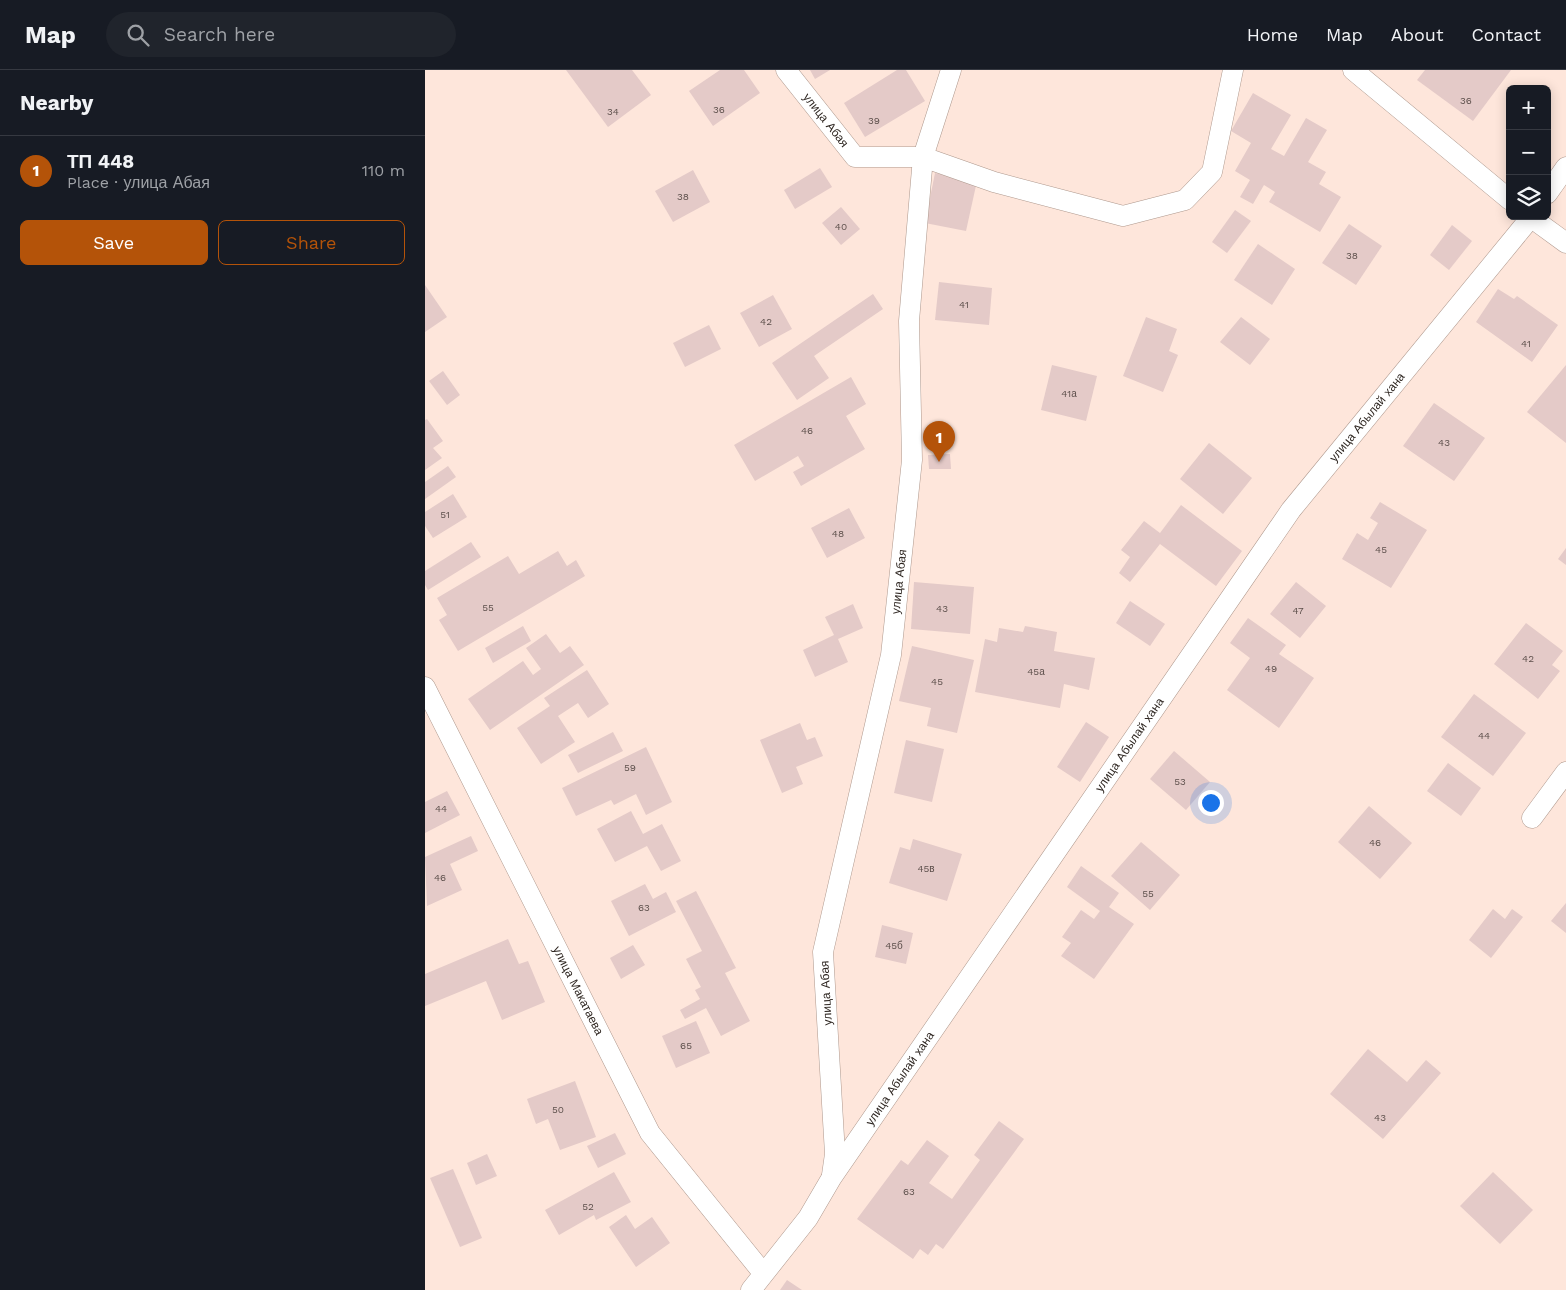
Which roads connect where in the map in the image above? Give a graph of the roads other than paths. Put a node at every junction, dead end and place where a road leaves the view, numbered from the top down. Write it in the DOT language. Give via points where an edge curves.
graph roads {
  1 [pos="786,70"];
  2 [pos="951,70"];
  3 [pos="1233,70"];
  4 [pos="1353,70"];
  5 [pos="923,157"];
  6 [pos="1566,168"];
  7 [pos="1551,189"];
  8 [pos="1506,197"];
  9 [pos="1528,220"];
  10 [pos="1534,220"];
  11 [pos="1566,244"];
  12 [pos="425,687"];
  13 [pos="1566,772"];
  14 [pos="1532,818"];
  15 [pos="832,1177"];
  16 [pos="763,1273"];
  17 [pos="751,1290"];
  1 -- 5 [label="street, улица Абая" via="855,157"];
  2 -- 5 [label="street"];
  3 -- 5 [label="street" via="1212,172 1185,200 1123,216 994,182"];
  4 -- 8 [label="street"];
  5 -- 15 [label="street, улица Абая" via="909,321 912,460 891,655 823,952 835,1154"];
  6 -- 7 [label="street"];
  9 -- 15 [label="street, улица Абылай хана" via="1291,510"];
  10 -- 11 [label="street"];
  12 -- 16 [label="street, улица Макатаева" via="650,1133"];
  13 -- 14 [label="street"];
  15 -- 16 [label="street, улица Абылай хана" via="808,1218"];
  16 -- 17 [label="street, улица Абылай хана"];
}
